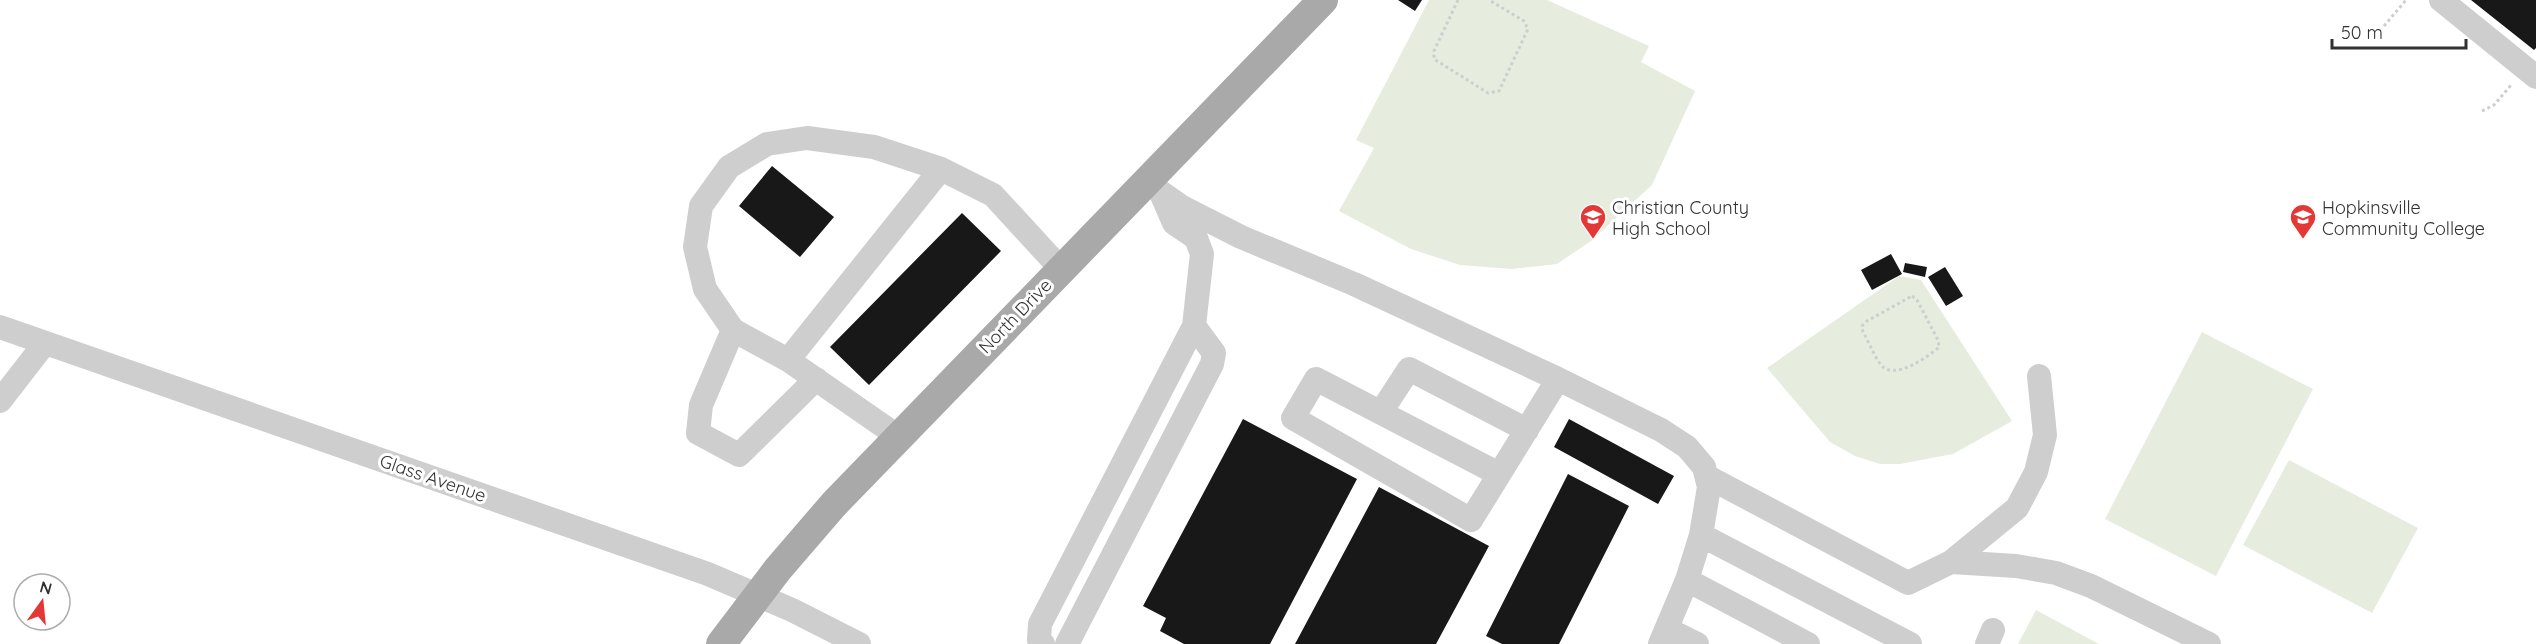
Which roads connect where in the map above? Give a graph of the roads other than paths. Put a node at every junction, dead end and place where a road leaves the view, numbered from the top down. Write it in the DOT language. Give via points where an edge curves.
graph roads {
  1 [pos="1323,0"];
  2 [pos="2441,0"];
  3 [pos="2536,77"];
  4 [pos="941,169"];
  5 [pos="1153,187"];
  6 [pos="1061,269"];
  7 [pos="1194,326"];
  8 [pos="0,327"];
  9 [pos="733,330"];
  10 [pos="45,343"];
  11 [pos="788,360"];
  12 [pos="2039,376"];
  13 [pos="816,379"];
  14 [pos="1558,379"];
  15 [pos="0,401"];
  16 [pos="1381,412"];
  17 [pos="1527,429"];
  18 [pos="899,437"];
  19 [pos="1499,474"];
  20 [pos="1708,477"];
  21 [pos="1701,535"];
  22 [pos="1952,562"];
  23 [pos="1687,580"];
  24 [pos="757,594"];
  25 [pos="1664,636"];
  26 [pos="721,644"];
  27 [pos="859,644"];
  28 [pos="1043,644"];
  29 [pos="1067,644"];
  30 [pos="1697,644"];
  31 [pos="1808,644"];
  32 [pos="1911,644"];
  33 [pos="2208,644"];
  1 -- 5 [label="main road, North Drive"];
  2 -- 3 [label="street"];
  4 -- 6 [label="street" via="993,195"];
  4 -- 9 [label="street" via="874,147 807,138 766,144 729,167 701,206 695,247 705,289"];
  4 -- 11 [label="street"];
  5 -- 6 [label="main road, North Drive"];
  5 -- 7 [label="street" via="1174,224 1196,238 1202,254"];
  5 -- 14 [label="street" via="1182,207 1241,237"];
  6 -- 18 [label="main road, North Drive"];
  7 -- 28 [label="street" via="1040,624"];
  7 -- 29 [label="street" via="1214,353 1212,364"];
  8 -- 10 [label="street, Glass Avenue"];
  9 -- 11 [label="street"];
  9 -- 13 [label="street" via="701,405 698,433 739,455"];
  10 -- 15 [label="street"];
  10 -- 24 [label="street, Glass Avenue"];
  11 -- 13 [label="street"];
  12 -- 22 [label="street" via="2045,435 2036,472 2017,508"];
  13 -- 18 [label="street"];
  14 -- 17 [label="street"];
  14 -- 20 [label="street" via="1661,430 1692,452"];
  16 -- 17 [label="street" via="1408,369"];
  16 -- 19 [label="street"];
  16 -- 19 [label="street" via="1316,379 1293,418 1471,520"];
  17 -- 19 [label="street"];
  18 -- 24 [label="main road, North Drive" via="834,504"];
  20 -- 21 [label="street"];
  20 -- 22 [label="street" via="1908,584"];
  21 -- 23 [label="street"];
  21 -- 32 [label="street"];
  22 -- 33 [label="street" via="2056,573 2091,586"];
  23 -- 25 [label="street"];
  23 -- 31 [label="street"];
  24 -- 26 [label="main road, North Drive"];
  24 -- 27 [label="street, Glass Avenue"];
  25 -- 30 [label="street"];
}
